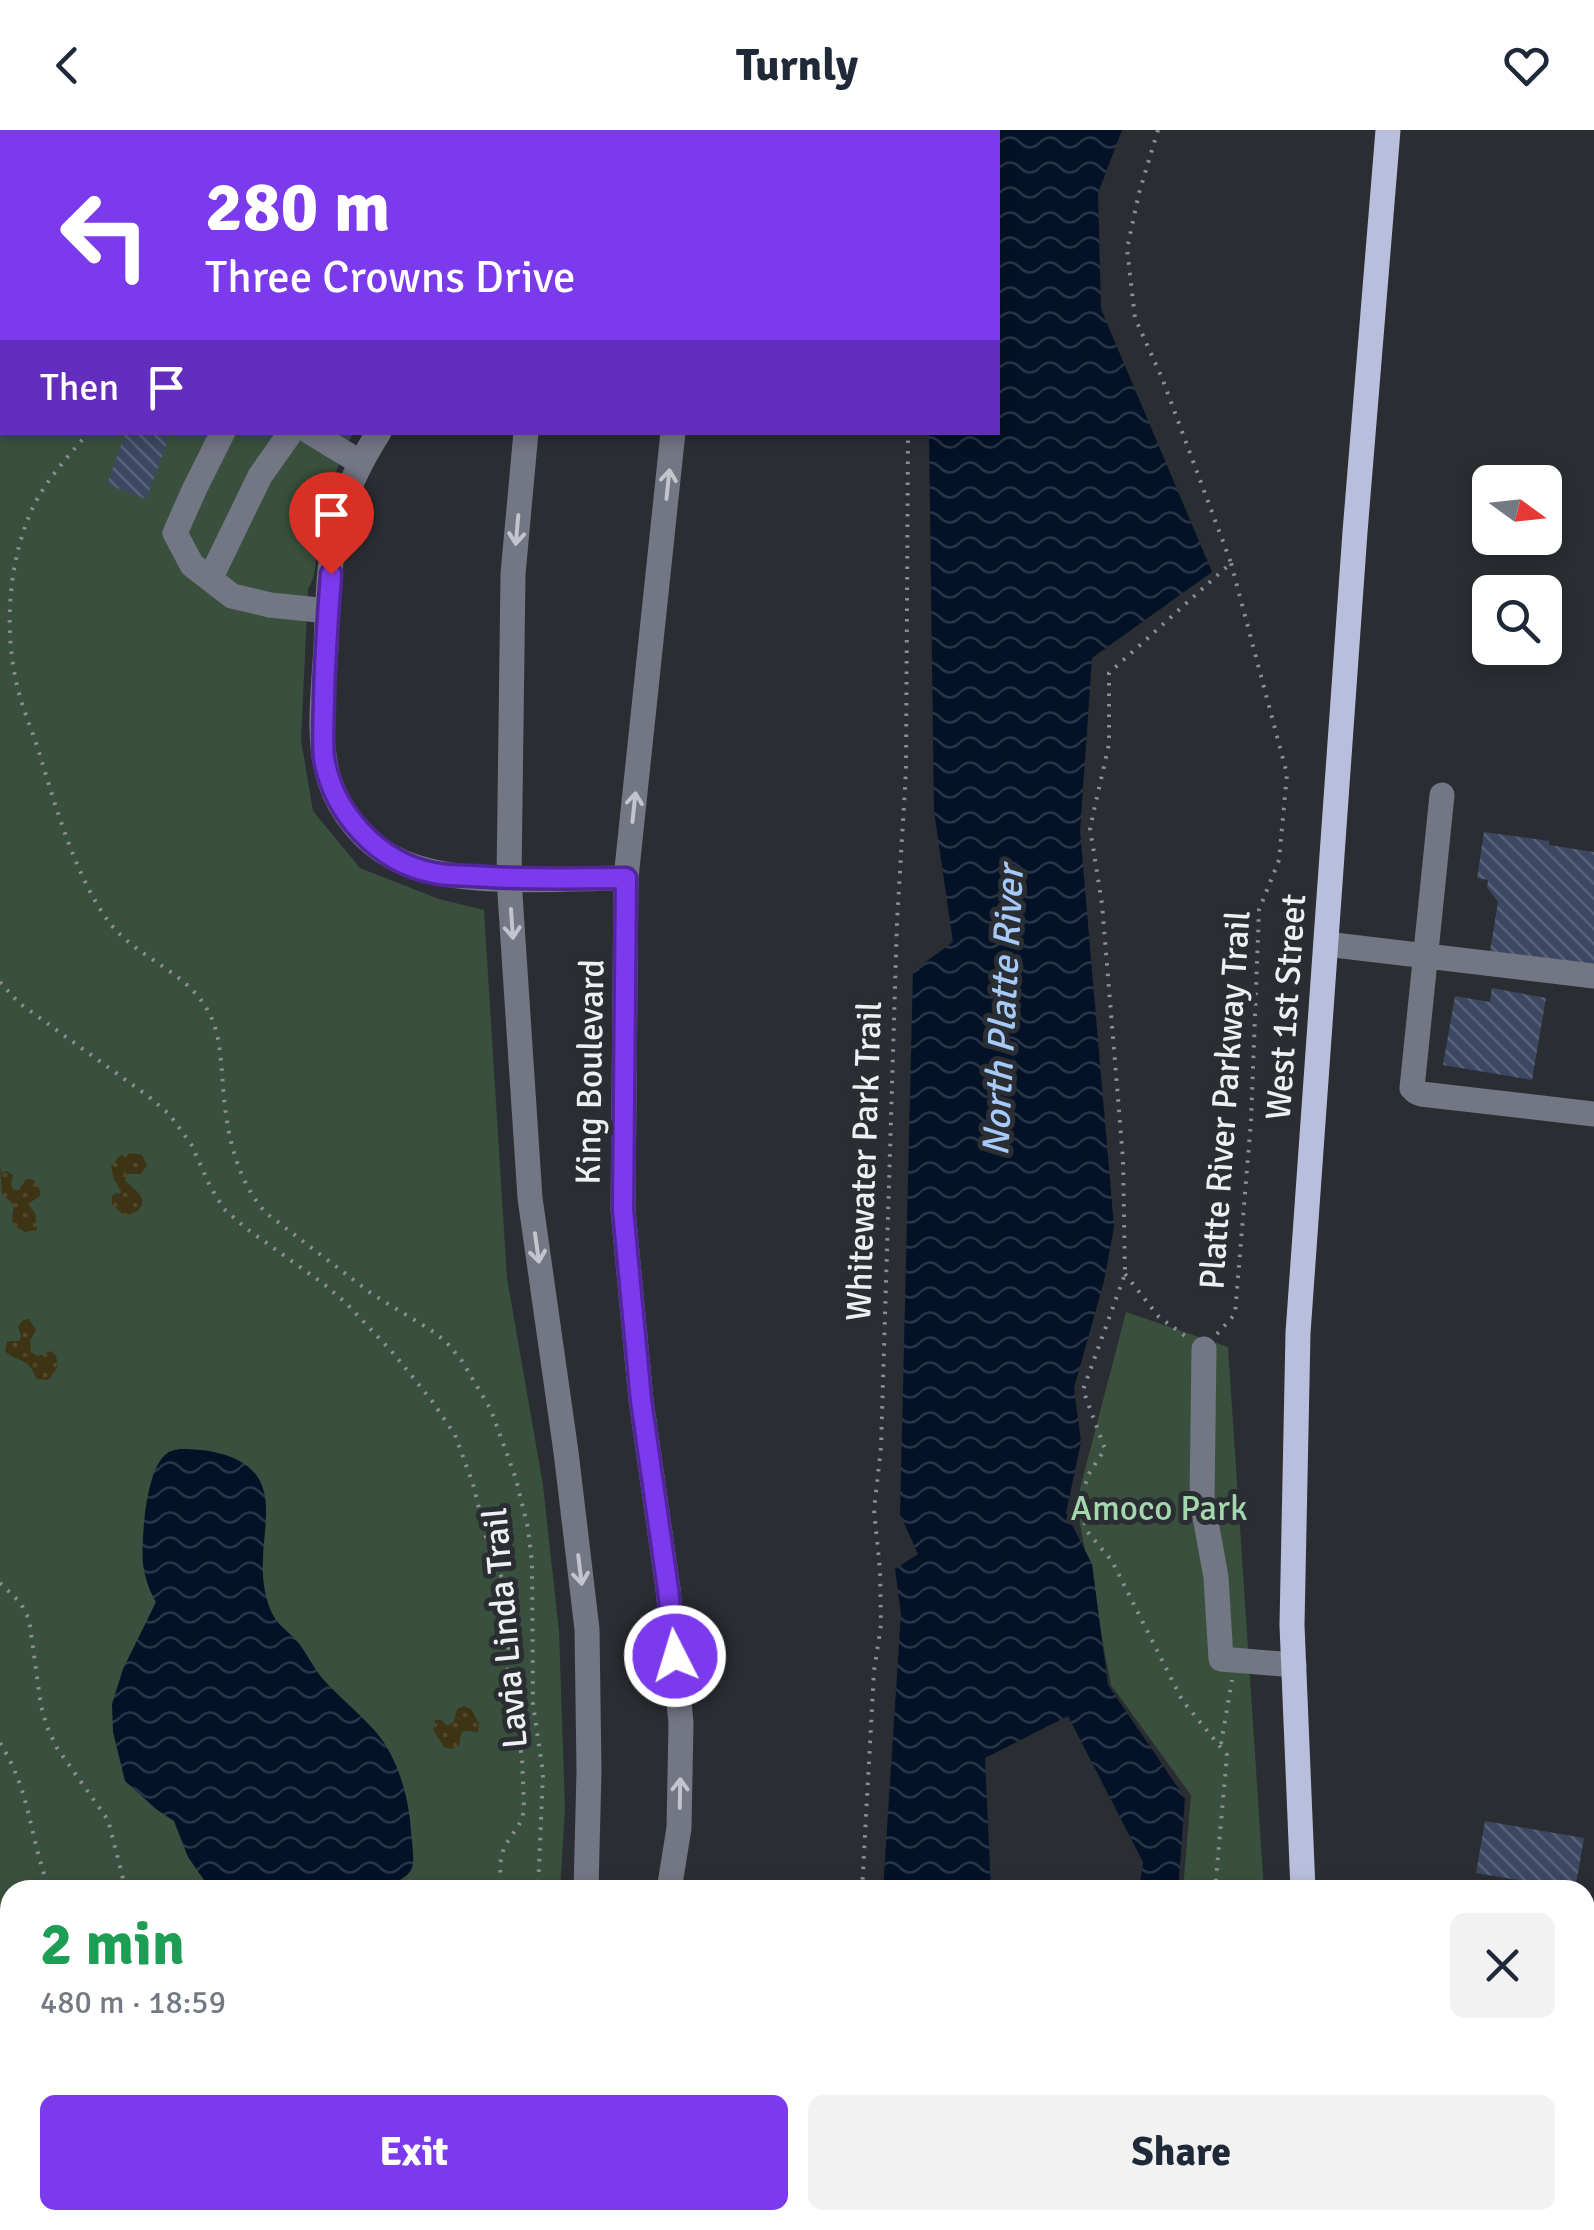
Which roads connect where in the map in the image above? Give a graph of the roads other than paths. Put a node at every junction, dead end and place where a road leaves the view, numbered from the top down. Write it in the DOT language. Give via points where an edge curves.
graph roads {
  1 [pos="1388,130"];
  2 [pos="221,435"];
  3 [pos="289,435"];
  4 [pos="315,435"];
  5 [pos="377,435"];
  6 [pos="526,435"];
  7 [pos="673,435"];
  8 [pos="360,463"];
  9 [pos="210,579"];
  10 [pos="328,611"];
  11 [pos="1442,795"];
  12 [pos="626,878"];
  13 [pos="509,879"];
  14 [pos="1326,944"];
  15 [pos="1424,955"];
  16 [pos="1594,976"];
  17 [pos="1594,1114"];
  18 [pos="1204,1349"];
  19 [pos="1294,1665"];
  20 [pos="586,1880"];
  21 [pos="671,1880"];
  22 [pos="1303,1880"];
  1 -- 14 [label="main road, West 1st Street"];
  2 -- 9 [label="street" via="175,533 192,564"];
  3 -- 9 [label="street" via="260,476"];
  4 -- 8 [label="street"];
  5 -- 8 [label="street"];
  6 -- 13 [label="street, King Boulevard, one-way" via="513,574"];
  12 -- 7 [label="street, King Boulevard, one-way"];
  8 -- 10 [label="street" via="335,536"];
  9 -- 10 [label="street" via="232,596"];
  10 -- 13 [label="street" via="324,757 348,816 387,855 411,867"];
  11 -- 15 [label="street"];
  12 -- 13 [label="street"];
  21 -- 12 [label="street, King Boulevard, one-way" via="681,1724 623,1210"];
  13 -- 20 [label="street, King Boulevard, one-way" via="530,1198 586,1630"];
  14 -- 15 [label="street"];
  14 -- 19 [label="main road, West 1st Street" via="1298,1333"];
  15 -- 16 [label="street"];
  15 -- 17 [label="street" via="1416,1092"];
  18 -- 19 [label="street" via="1202,1500 1221,1659"];
  19 -- 22 [label="main road, West 1st Street"];
}
